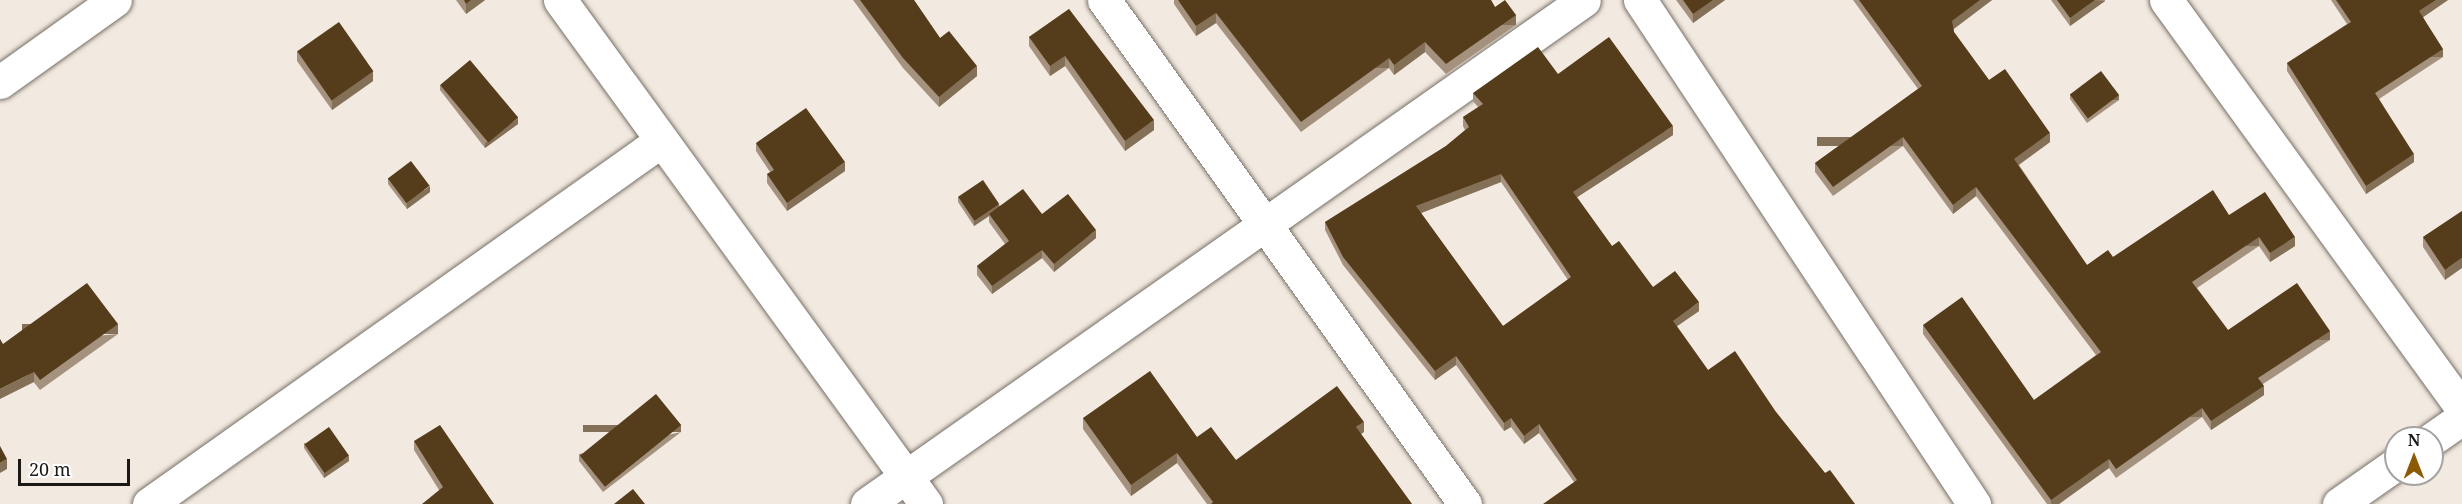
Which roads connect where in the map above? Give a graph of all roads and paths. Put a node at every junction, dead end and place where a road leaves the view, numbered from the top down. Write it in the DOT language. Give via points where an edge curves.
graph roads {
  1 [pos="115,0"];
  2 [pos="560,0"];
  3 [pos="1104,0"];
  4 [pos="1584,0"];
  5 [pos="1640,0"];
  6 [pos="2166,0"];
  7 [pos="0,82"];
  8 [pos="658,143"];
  9 [pos="1266,221"];
  10 [pos="2462,408"];
  11 [pos="2462,418"];
  12 [pos="2444,431"];
  13 [pos="2384,472"];
  14 [pos="905,475"];
  15 [pos="149,504"];
  16 [pos="867,504"];
  17 [pos="926,504"];
  18 [pos="1465,504"];
  19 [pos="1974,504"];
  20 [pos="2339,504"];
  1 -- 7 [label="street"];
  2 -- 8 [label="street"];
  3 -- 9 [label="street"];
  4 -- 9 [label="street"];
  5 -- 19 [label="street"];
  6 -- 10 [label="street"];
  8 -- 14 [label="street"];
  8 -- 15 [label="street"];
  9 -- 14 [label="street"];
  9 -- 18 [label="street"];
  11 -- 12 [label="street"];
  13 -- 20 [label="street"];
  14 -- 16 [label="street"];
  14 -- 17 [label="street"];
}
